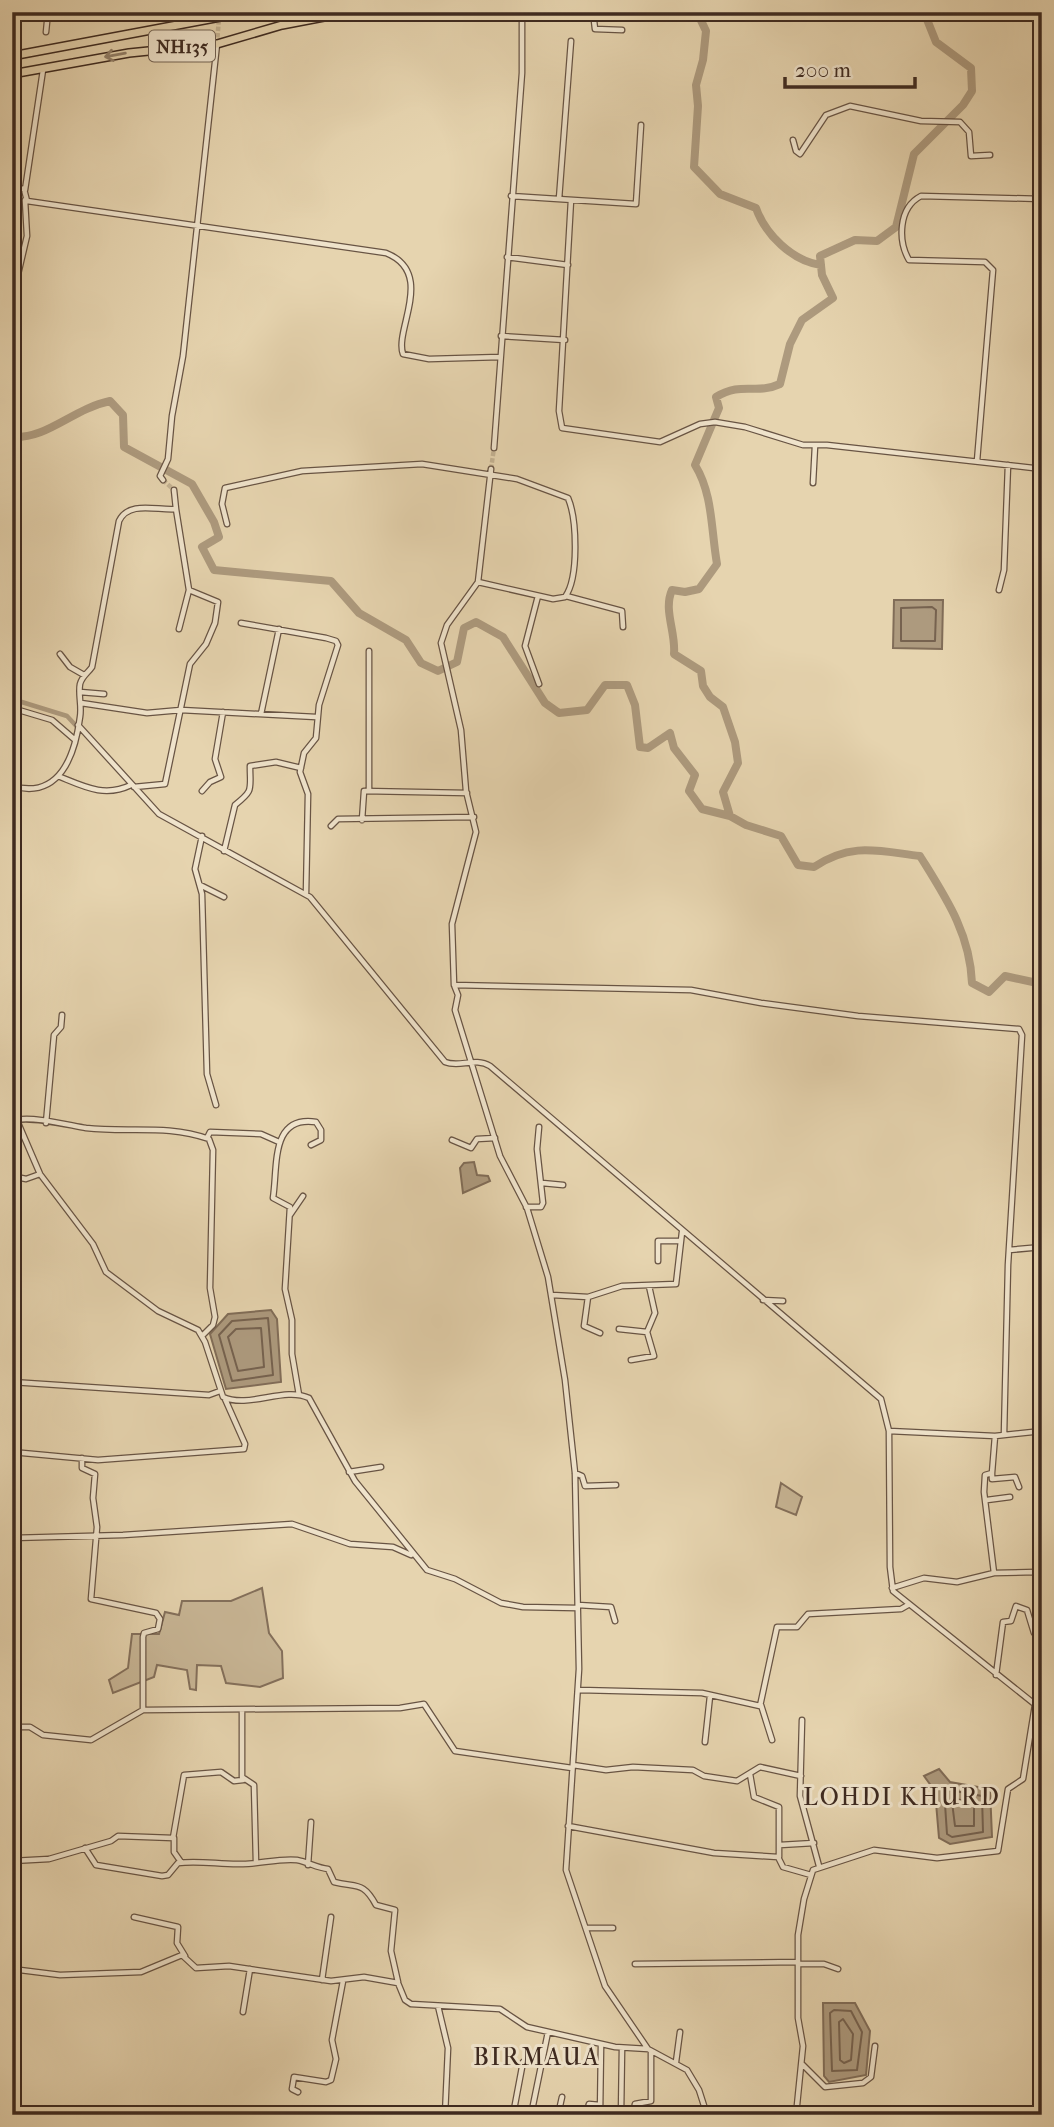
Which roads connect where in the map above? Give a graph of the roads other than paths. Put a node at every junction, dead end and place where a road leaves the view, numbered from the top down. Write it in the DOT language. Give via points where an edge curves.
graph roads {
  1 [pos="48,12"];
  2 [pos="247,12"];
  3 [pos="351,12"];
  4 [pos="522,12"];
  5 [pos="593,12"];
  6 [pos="219,15"];
  7 [pos="622,30"];
  8 [pos="46,32"];
  9 [pos="571,41"];
  10 [pos="217,44"];
  11 [pos="12,56"];
  12 [pos="43,70"];
  13 [pos="12,74"];
  14 [pos="641,125"];
  15 [pos="793,141"];
  16 [pos="990,155"];
  17 [pos="1042,162"];
  18 [pos="12,187"];
  19 [pos="25,190"];
  20 [pos="511,196"];
  21 [pos="559,199"];
  22 [pos="1040,199"];
  23 [pos="26,200"];
  24 [pos="571,200"];
  25 [pos="198,225"];
  26 [pos="507,257"];
  27 [pos="568,265"];
  28 [pos="12,300"];
  29 [pos="502,336"];
  30 [pos="565,340"];
  31 [pos="500,357"];
  32 [pos="815,446"];
  33 [pos="494,448"];
  34 [pos="977,461"];
  35 [pos="1008,465"];
  36 [pos="1042,469"];
  37 [pos="490,473"];
  38 [pos="162,477"];
  39 [pos="813,484"];
  40 [pos="174,490"];
  41 [pos="176,509"];
  42 [pos="227,524"];
  43 [pos="478,582"];
  44 [pos="189,590"];
  45 [pos="999,590"];
  46 [pos="538,596"];
  47 [pos="566,596"];
  48 [pos="241,623"];
  49 [pos="623,627"];
  50 [pos="179,629"];
  51 [pos="279,629"];
  52 [pos="369,651"];
  53 [pos="60,654"];
  54 [pos="84,675"];
  55 [pos="539,684"];
  56 [pos="80,692"];
  57 [pos="104,694"];
  58 [pos="81,703"];
  59 [pos="12,708"];
  60 [pos="178,710"];
  61 [pos="223,712"];
  62 [pos="261,715"];
  63 [pos="316,718"];
  64 [pos="77,727"];
  65 [pos="74,738"];
  66 [pos="301,768"];
  67 [pos="57,776"];
  68 [pos="12,786"];
  69 [pos="130,786"];
  70 [pos="369,790"];
  71 [pos="202,791"];
  72 [pos="467,793"];
  73 [pos="474,817"];
  74 [pos="362,820"];
  75 [pos="331,826"];
  76 [pos="201,839"];
  77 [pos="224,851"];
  78 [pos="199,884"];
  79 [pos="306,894"];
  80 [pos="224,897"];
  81 [pos="454,985"];
  82 [pos="62,1015"];
  83 [pos="472,1064"];
  84 [pos="216,1105"];
  85 [pos="12,1109"];
  86 [pos="17,1120"];
  87 [pos="46,1123"];
  88 [pos="539,1127"];
  89 [pos="207,1138"];
  90 [pos="495,1138"];
  91 [pos="452,1140"];
  92 [pos="279,1142"];
  93 [pos="311,1145"];
  94 [pos="39,1174"];
  95 [pos="12,1176"];
  96 [pos="542,1183"];
  97 [pos="563,1185"];
  98 [pos="303,1196"];
  99 [pos="526,1207"];
  100 [pos="290,1215"];
  101 [pos="681,1236"];
  102 [pos="1042,1247"];
  103 [pos="1009,1250"];
  104 [pos="657,1261"];
  105 [pos="649,1286"];
  106 [pos="552,1295"];
  107 [pos="588,1297"];
  108 [pos="762,1299"];
  109 [pos="783,1301"];
  110 [pos="619,1329"];
  111 [pos="647,1332"];
  112 [pos="600,1333"];
  113 [pos="203,1336"];
  114 [pos="631,1360"];
  115 [pos="12,1382"];
  116 [pos="220,1391"];
  117 [pos="299,1395"];
  118 [pos="225,1398"];
  119 [pos="889,1431"];
  120 [pos="1042,1431"];
  121 [pos="1004,1435"];
  122 [pos="995,1436"];
  123 [pos="12,1452"];
  124 [pos="82,1458"];
  125 [pos="381,1467"];
  126 [pos="349,1472"];
  127 [pos="575,1473"];
  128 [pos="992,1473"];
  129 [pos="616,1485"];
  130 [pos="1019,1487"];
  131 [pos="1010,1497"];
  132 [pos="986,1500"];
  133 [pos="97,1536"];
  134 [pos="12,1538"];
  135 [pos="413,1556"];
  136 [pos="994,1573"];
  137 [pos="1042,1578"];
  138 [pos="892,1588"];
  139 [pos="907,1606"];
  140 [pos="578,1607"];
  141 [pos="615,1620"];
  142 [pos="1042,1634"];
  143 [pos="996,1675"];
  144 [pos="579,1690"];
  145 [pos="710,1696"];
  146 [pos="761,1705"];
  147 [pos="1034,1707"];
  148 [pos="143,1710"];
  149 [pos="1042,1710"];
  150 [pos="242,1711"];
  151 [pos="802,1720"];
  152 [pos="12,1727"];
  153 [pos="772,1740"];
  154 [pos="705,1742"];
  155 [pos="572,1766"];
  156 [pos="750,1774"];
  157 [pos="801,1776"];
  158 [pos="243,1780"];
  159 [pos="311,1822"];
  160 [pos="568,1826"];
  161 [pos="174,1837"];
  162 [pos="814,1843"];
  163 [pos="780,1845"];
  164 [pos="85,1849"];
  165 [pos="779,1857"];
  166 [pos="12,1861"];
  167 [pos="182,1862"];
  168 [pos="256,1863"];
  169 [pos="308,1865"];
  170 [pos="819,1866"];
  171 [pos="811,1875"];
  172 [pos="134,1917"];
  173 [pos="331,1917"];
  174 [pos="586,1928"];
  175 [pos="613,1928"];
  176 [pos="185,1956"];
  177 [pos="798,1963"];
  178 [pos="635,1964"];
  179 [pos="12,1969"];
  180 [pos="250,1969"];
  181 [pos="838,1969"];
  182 [pos="322,1980"];
  183 [pos="343,1980"];
  184 [pos="398,1983"];
  185 [pos="438,2006"];
  186 [pos="243,2012"];
  187 [pos="548,2032"];
  188 [pos="680,2032"];
  189 [pos="601,2045"];
  190 [pos="875,2046"];
  191 [pos="622,2048"];
  192 [pos="649,2050"];
  193 [pos="542,2061"];
  194 [pos="676,2063"];
  195 [pos="802,2064"];
  196 [pos="299,2092"];
  197 [pos="562,2097"];
  198 [pos="600,2105"];
  199 [pos="445,2115"];
  200 [pos="513,2115"];
  201 [pos="531,2115"];
  202 [pos="558,2115"];
  203 [pos="586,2115"];
  204 [pos="600,2115"];
  205 [pos="621,2115"];
  206 [pos="633,2115"];
  207 [pos="708,2115"];
  208 [pos="796,2115"];
  1 -- 8 [label="street"];
  2 -- 6 [label="highway, NH135"];
  3 -- 10 [label="highway, NH135"];
  4 -- 20 [label="street" via="522,73"];
  5 -- 7 [label="street" via="596,29"];
  6 -- 11 [label="highway, NH135"];
  9 -- 21 [label="street"];
  10 -- 13 [label="highway, NH135, one-way" via="130,52"];
  10 -- 25 [label="street"];
  12 -- 19 [label="street"];
  14 -- 24 [label="street" via="637,204"];
  15 -- 16 [label="street" via="800,154 826,115 850,106 921,121 960,122 969,132 971,156"];
  17 -- 22 [label="street"];
  18 -- 19 [label="street"];
  19 -- 23 [label="street"];
  20 -- 21 [label="street"];
  20 -- 26 [label="street"];
  21 -- 24 [label="street"];
  22 -- 34 [label="street" via="921,196 911,203 903,220 909,261 985,262 993,270"];
  23 -- 25 [label="street"];
  23 -- 28 [label="street" via="27,236"];
  24 -- 27 [label="street"];
  25 -- 31 [label="street" via="390,254 411,285 403,354 429,359"];
  25 -- 38 [label="street"];
  26 -- 27 [label="street"];
  26 -- 29 [label="street"];
  27 -- 30 [label="street"];
  29 -- 30 [label="street"];
  29 -- 31 [label="street"];
  30 -- 32 [label="street" via="559,411 562,428 660,442 715,422"];
  31 -- 33 [label="street"];
  32 -- 34 [label="street"];
  32 -- 39 [label="street"];
  34 -- 35 [label="street"];
  35 -- 36 [label="street"];
  35 -- 45 [label="street" via="1004,570"];
  37 -- 42 [label="street" via="412,463 302,471 225,488 222,504"];
  37 -- 43 [label="street"];
  37 -- 47 [label="street" via="568,498 575,549"];
  40 -- 41 [label="street"];
  41 -- 44 [label="street"];
  41 -- 54 [label="street" via="137,509 121,516 92,667"];
  43 -- 46 [label="street"];
  43 -- 72 [label="street" via="441,639 461,730"];
  44 -- 50 [label="street"];
  44 -- 60 [label="street" via="218,603 206,644 191,660"];
  46 -- 47 [label="street"];
  46 -- 55 [label="street" via="526,646"];
  47 -- 49 [label="street" via="622,611"];
  48 -- 51 [label="street"];
  51 -- 62 [label="street"];
  51 -- 63 [label="street" via="337,642"];
  52 -- 70 [label="street"];
  53 -- 54 [label="street"];
  54 -- 56 [label="street"];
  56 -- 57 [label="street"];
  56 -- 58 [label="street"];
  58 -- 60 [label="street" via="147,713"];
  58 -- 64 [label="street"];
  59 -- 65 [label="street" via="52,720"];
  60 -- 61 [label="street"];
  60 -- 69 [label="street" via="166,784"];
  61 -- 62 [label="street"];
  61 -- 71 [label="street" via="215,759 221,777"];
  62 -- 63 [label="street"];
  63 -- 66 [label="street" via="316,738 306,749"];
  64 -- 65 [label="street"];
  64 -- 69 [label="street"];
  65 -- 67 [label="street" via="69,764"];
  66 -- 77 [label="street" via="276,762 250,766 250,795 235,805"];
  66 -- 79 [label="street" via="308,794"];
  67 -- 68 [label="street" via="38,789"];
  67 -- 69 [label="street" via="90,791"];
  69 -- 76 [label="street" via="159,814"];
  70 -- 72 [label="street"];
  70 -- 74 [label="street" via="362,792"];
  72 -- 73 [label="street"];
  73 -- 74 [label="street"];
  73 -- 81 [label="street" via="476,840 452,924"];
  74 -- 75 [label="street" via="338,819"];
  76 -- 77 [label="street"];
  76 -- 78 [label="street" via="195,869"];
  77 -- 79 [label="street"];
  78 -- 80 [label="street"];
  78 -- 84 [label="street" via="208,1074"];
  79 -- 83 [label="street" via="444,1062"];
  81 -- 83 [label="street" via="456,1015"];
  81 -- 103 [label="street" via="691,990 858,1016 1019,1029"];
  82 -- 87 [label="street" via="61,1027 54,1035"];
  83 -- 90 [label="street"];
  83 -- 101 [label="street" via="490,1066"];
  85 -- 86 [label="street"];
  86 -- 87 [label="street"];
  86 -- 94 [label="street"];
  87 -- 89 [label="street" via="117,1130 154,1128"];
  88 -- 96 [label="street"];
  89 -- 92 [label="street" via="210,1132 257,1133"];
  89 -- 113 [label="street" via="213,1150 210,1288 215,1317"];
  90 -- 91 [label="street" via="477,1139 471,1148"];
  90 -- 99 [label="street" via="503,1166"];
  92 -- 93 [label="street" via="288,1126 313,1121 321,1135 319,1143"];
  92 -- 100 [label="street" via="273,1198 290,1204"];
  94 -- 95 [label="street" via="26,1179"];
  94 -- 113 [label="street" via="93,1244 110,1276"];
  96 -- 97 [label="street"];
  96 -- 99 [label="street" via="542,1206"];
  98 -- 100 [label="street"];
  99 -- 106 [label="street"];
  100 -- 117 [label="street" via="285,1289"];
  101 -- 104 [label="street" via="658,1241"];
  101 -- 105 [label="street" via="677,1283"];
  101 -- 108 [label="street"];
  102 -- 103 [label="street"];
  103 -- 121 [label="street"];
  105 -- 107 [label="street" via="622,1286"];
  105 -- 111 [label="street" via="655,1313"];
  106 -- 107 [label="street"];
  106 -- 127 [label="street"];
  107 -- 112 [label="street" via="584,1326"];
  108 -- 109 [label="street"];
  108 -- 119 [label="street" via="882,1400"];
  110 -- 111 [label="street"];
  111 -- 114 [label="street" via="654,1356"];
  113 -- 116 [label="street"];
  115 -- 116 [label="street" via="209,1395"];
  116 -- 118 [label="street"];
  117 -- 118 [label="street"];
  117 -- 126 [label="street" via="313,1403"];
  118 -- 124 [label="street" via="244,1449"];
  119 -- 122 [label="street"];
  119 -- 138 [label="street"];
  120 -- 121 [label="street"];
  121 -- 122 [label="street"];
  122 -- 128 [label="street"];
  123 -- 124 [label="street"];
  124 -- 133 [label="street" via="82,1468 95,1474"];
  125 -- 126 [label="street"];
  126 -- 135 [label="street"];
  127 -- 129 [label="street" via="582,1476 585,1486"];
  127 -- 140 [label="street"];
  128 -- 130 [label="street" via="992,1479 1013,1476"];
  128 -- 132 [label="street" via="985,1475"];
  131 -- 132 [label="street"];
  132 -- 136 [label="street"];
  133 -- 134 [label="street"];
  133 -- 135 [label="street" via="298,1525 350,1544 393,1547"];
  133 -- 148 [label="street" via="92,1600 156,1613 160,1619 158,1629 143,1637"];
  135 -- 140 [label="street" via="431,1572 501,1603"];
  136 -- 137 [label="street" via="1036,1572"];
  136 -- 138 [label="street" via="957,1582 924,1578"];
  138 -- 139 [label="street"];
  139 -- 143 [label="street"];
  139 -- 146 [label="street" via="810,1613 797,1627 777,1627"];
  140 -- 141 [label="street" via="611,1607"];
  140 -- 144 [label="street"];
  142 -- 143 [label="street" via="1034,1633 1027,1610 1016,1606 1011,1620 1003,1622"];
  143 -- 147 [label="street"];
  144 -- 145 [label="street"];
  144 -- 155 [label="street"];
  145 -- 146 [label="street"];
  145 -- 154 [label="street"];
  146 -- 153 [label="street"];
  147 -- 149 [label="street"];
  147 -- 170 [label="street" via="1023,1779 1009,1788 996,1852 937,1858 874,1850"];
  148 -- 150 [label="street"];
  148 -- 152 [label="street" via="94,1739"];
  150 -- 155 [label="street" via="424,1704 455,1751"];
  150 -- 158 [label="street"];
  151 -- 157 [label="street"];
  155 -- 156 [label="street" via="693,1770 737,1781"];
  155 -- 160 [label="street"];
  156 -- 157 [label="street" via="760,1767"];
  156 -- 163 [label="street" via="754,1797 778,1806"];
  157 -- 162 [label="street" via="800,1796"];
  158 -- 161 [label="street" via="221,1772 184,1775"];
  158 -- 168 [label="street" via="255,1787"];
  159 -- 169 [label="street"];
  160 -- 165 [label="street" via="714,1853"];
  160 -- 174 [label="street" via="566,1870"];
  161 -- 164 [label="street" via="118,1836"];
  161 -- 167 [label="street" via="174,1852"];
  162 -- 163 [label="street"];
  162 -- 170 [label="street"];
  163 -- 165 [label="street"];
  164 -- 166 [label="street" via="48,1859"];
  164 -- 167 [label="street" via="92,1863 109,1870 165,1876"];
  165 -- 171 [label="street" via="785,1867"];
  167 -- 168 [label="street"];
  168 -- 169 [label="street" via="292,1860"];
  169 -- 184 [label="street" via="329,1869 334,1882 356,1883 372,1894 376,1905 394,1908 391,1951"];
  170 -- 171 [label="street"];
  171 -- 177 [label="street" via="800,1919"];
  172 -- 176 [label="street" via="178,1927 177,1943"];
  173 -- 182 [label="street"];
  174 -- 175 [label="street"];
  174 -- 192 [label="street" via="605,1986"];
  176 -- 179 [label="street" via="137,1972 60,1975"];
  176 -- 180 [label="street" via="196,1968"];
  177 -- 178 [label="street"];
  177 -- 181 [label="street"];
  177 -- 195 [label="street"];
  180 -- 182 [label="street"];
  180 -- 186 [label="street"];
  182 -- 183 [label="street"];
  183 -- 184 [label="street" via="364,1977"];
  183 -- 196 [label="street" via="332,2040 331,2080 294,2077 292,2089"];
  184 -- 185 [label="street" via="408,2002"];
  185 -- 187 [label="street" via="493,2008 508,2012 527,2027"];
  185 -- 199 [label="street" via="448,2048"];
  187 -- 189 [label="street"];
  187 -- 193 [label="street"];
  188 -- 194 [label="street"];
  189 -- 191 [label="street"];
  189 -- 198 [label="street"];
  190 -- 195 [label="street" via="872,2077 863,2083 825,2087"];
  191 -- 192 [label="street"];
  191 -- 205 [label="street"];
  192 -- 194 [label="street"];
  192 -- 206 [label="street" via="651,2101 635,2104"];
  193 -- 200 [label="street" via="523,2060"];
  193 -- 201 [label="street"];
  194 -- 207 [label="street" via="687,2070"];
  195 -- 208 [label="street"];
  197 -- 202 [label="street"];
  198 -- 203 [label="street" via="589,2104"];
  198 -- 204 [label="street"];
}
